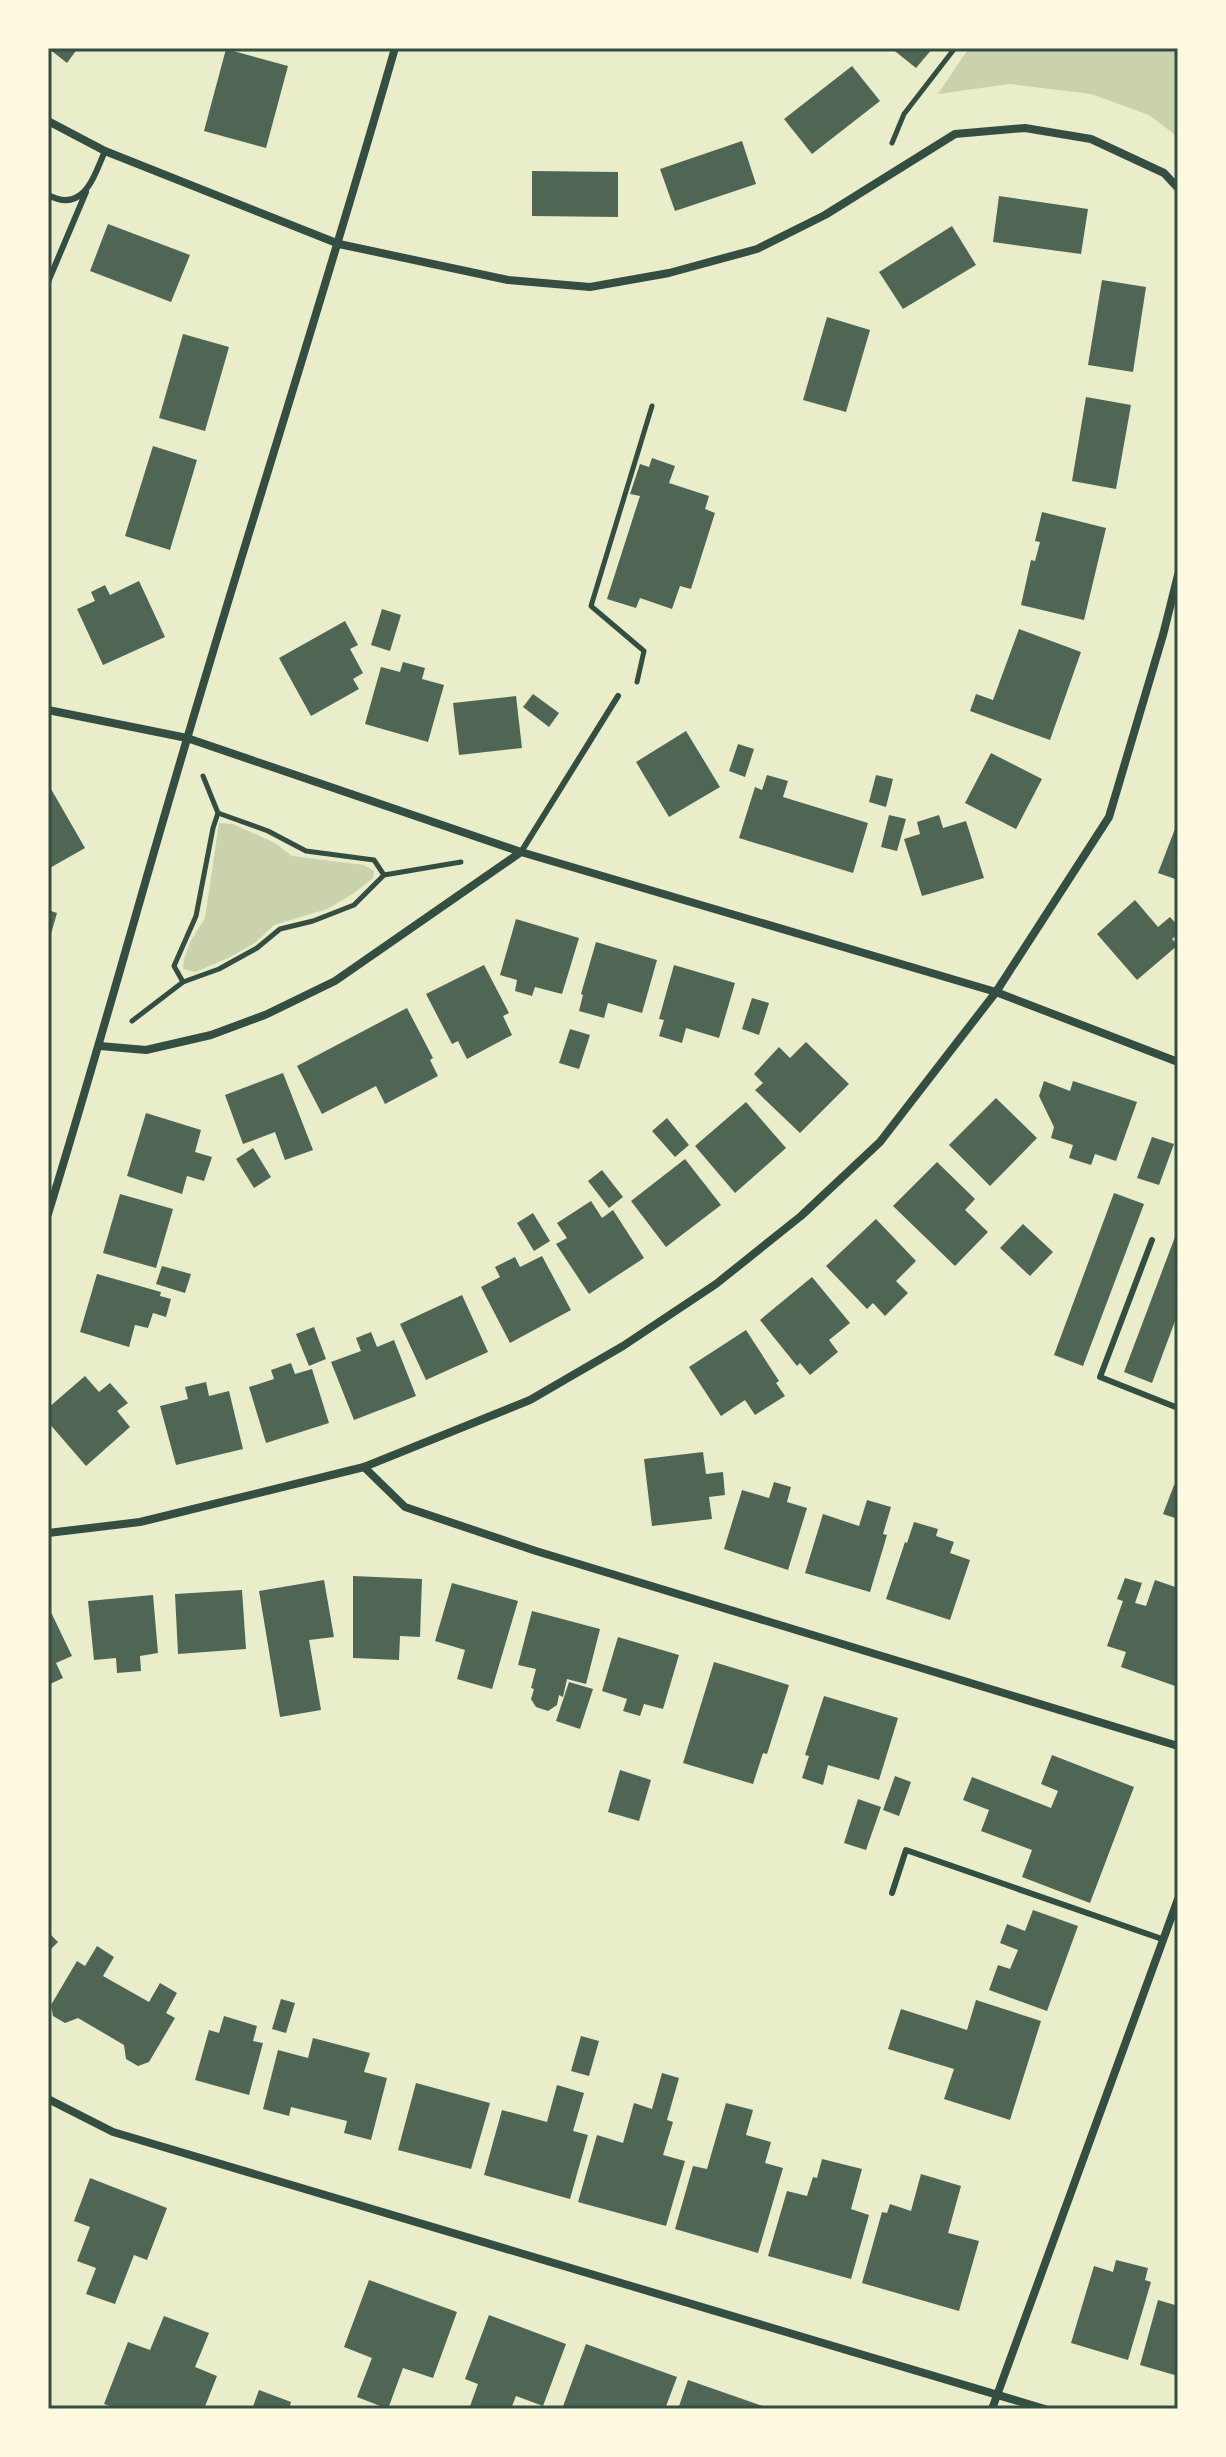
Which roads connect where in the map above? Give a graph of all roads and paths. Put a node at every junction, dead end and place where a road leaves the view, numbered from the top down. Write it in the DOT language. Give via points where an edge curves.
graph roads {
  1 [pos="395,48"];
  2 [pos="955,48"];
  3 [pos="48,121"];
  4 [pos="105,151"];
  5 [pos="875,185"];
  6 [pos="1178,188"];
  7 [pos="86,192"];
  8 [pos="48,195"];
  9 [pos="339,244"];
  10 [pos="48,282"];
  11 [pos="652,406"];
  12 [pos="1178,575"];
  13 [pos="618,696"];
  14 [pos="48,710"];
  15 [pos="187,738"];
  16 [pos="521,852"];
  17 [pos="476,860"];
  18 [pos="384,875"];
  19 [pos="183,982"];
  20 [pos="996,992"];
  21 [pos="100,1046"];
  22 [pos="1178,1062"];
  23 [pos="48,1214"];
  24 [pos="1152,1240"];
  25 [pos="1178,1408"];
  26 [pos="364,1467"];
  27 [pos="48,1533"];
  28 [pos="1178,1746"];
  29 [pos="892,1893"];
  30 [pos="1178,1899"];
  31 [pos="1162,1939"];
  32 [pos="48,2099"];
  33 [pos="997,2396"];
  34 [pos="992,2409"];
  35 [pos="1045,2409"];
  1 -- 9 [label="street"];
  2 -- 5 [label="path" via="904,114"];
  3 -- 4 [label="street"];
  4 -- 7 [label="lane"];
  4 -- 9 [label="street"];
  5 -- 6 [label="street" via="955,134 1025,128 1091,139 1164,173"];
  5 -- 9 [label="street" via="757,249 590,287 508,280"];
  7 -- 8 [label="lane" via="73,199"];
  7 -- 10 [label="lane"];
  9 -- 15 [label="street"];
  11 -- 13 [label="path" via="591,606 644,651 637,685"];
  12 -- 20 [label="street" via="1109,817"];
  13 -- 16 [label="lane"];
  14 -- 15 [label="street"];
  15 -- 16 [label="street"];
  15 -- 21 [label="street"];
  16 -- 20 [label="street"];
  16 -- 21 [label="street" via="335,981 265,1015 146,1050"];
  17 -- 18 [label="path"];
  18 -- 19 [label="path" via="354,905 280,929 219,969"];
  18 -- 19 [label="path" via="374,860 306,851 218,813 196,916 174,966"];
  19 -- 21 [label="path"];
  20 -- 22 [label="street"];
  20 -- 26 [label="street" via="880,1142 801,1216 716,1284 530,1400"];
  21 -- 23 [label="street"];
  24 -- 25 [label="lane" via="1100,1377"];
  26 -- 27 [label="street" via="140,1522"];
  26 -- 28 [label="street" via="405,1507"];
  29 -- 31 [label="lane" via="906,1850"];
  30 -- 31 [label="street"];
  31 -- 33 [label="street"];
  32 -- 33 [label="street" via="113,2132"];
  33 -- 34 [label="street"];
  33 -- 35 [label="street"];
}
